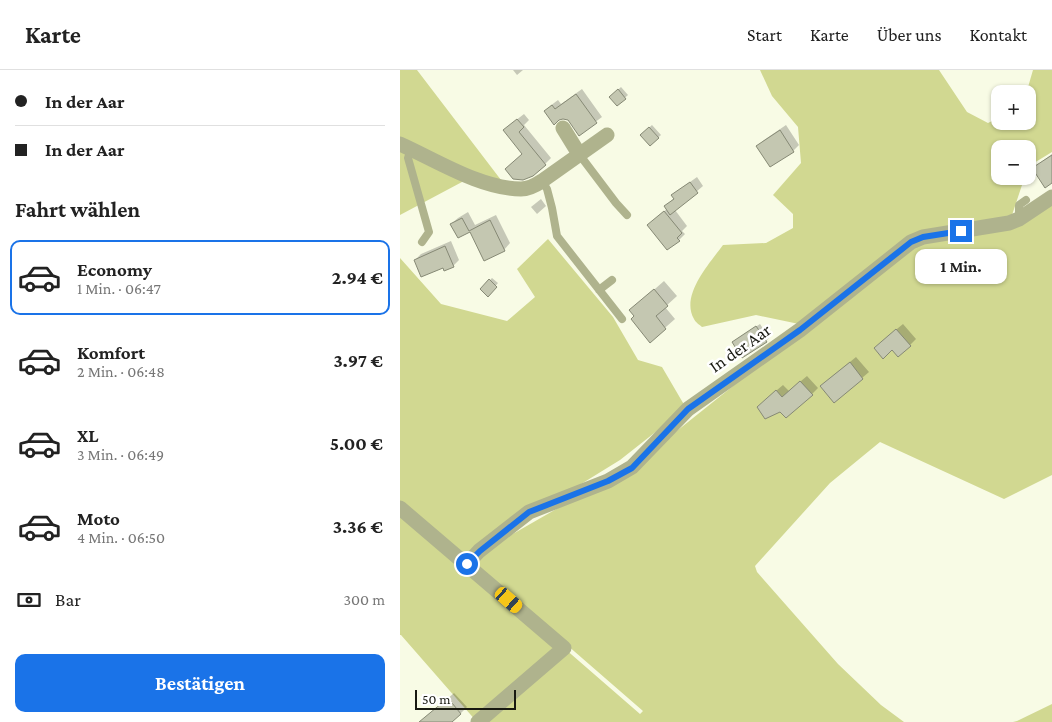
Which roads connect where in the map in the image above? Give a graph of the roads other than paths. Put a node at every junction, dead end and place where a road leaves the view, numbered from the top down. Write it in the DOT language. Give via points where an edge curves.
graph roads {
  1 [pos="563,128"];
  2 [pos="607,135"];
  3 [pos="405,147"];
  4 [pos="579,154"];
  5 [pos="542,181"];
  6 [pos="1052,197"];
  7 [pos="1026,200"];
  8 [pos="627,215"];
  9 [pos="1019,219"];
  10 [pos="422,242"];
  11 [pos="612,280"];
  12 [pos="599,290"];
  13 [pos="622,319"];
  14 [pos="400,508"];
  15 [pos="467,564"];
  16 [pos="478,722"];
  1 -- 4 [label="street"];
  2 -- 4 [label="street"];
  3 -- 5 [label="street" via="500,186 522,189"];
  3 -- 10 [label="lane" via="428,232"];
  4 -- 5 [label="street"];
  4 -- 8 [label="lane"];
  5 -- 12 [label="lane" via="547,189 557,236"];
  6 -- 9 [label="street, In der Aar"];
  7 -- 9 [label="lane" via="1019,205"];
  9 -- 15 [label="street, In der Aar" via="911,242 800,330 688,409 632,468 608,481 529,512"];
  11 -- 12 [label="lane"];
  12 -- 13 [label="lane"];
  14 -- 15 [label="street"];
  15 -- 16 [label="street" via="564,648"];
}
